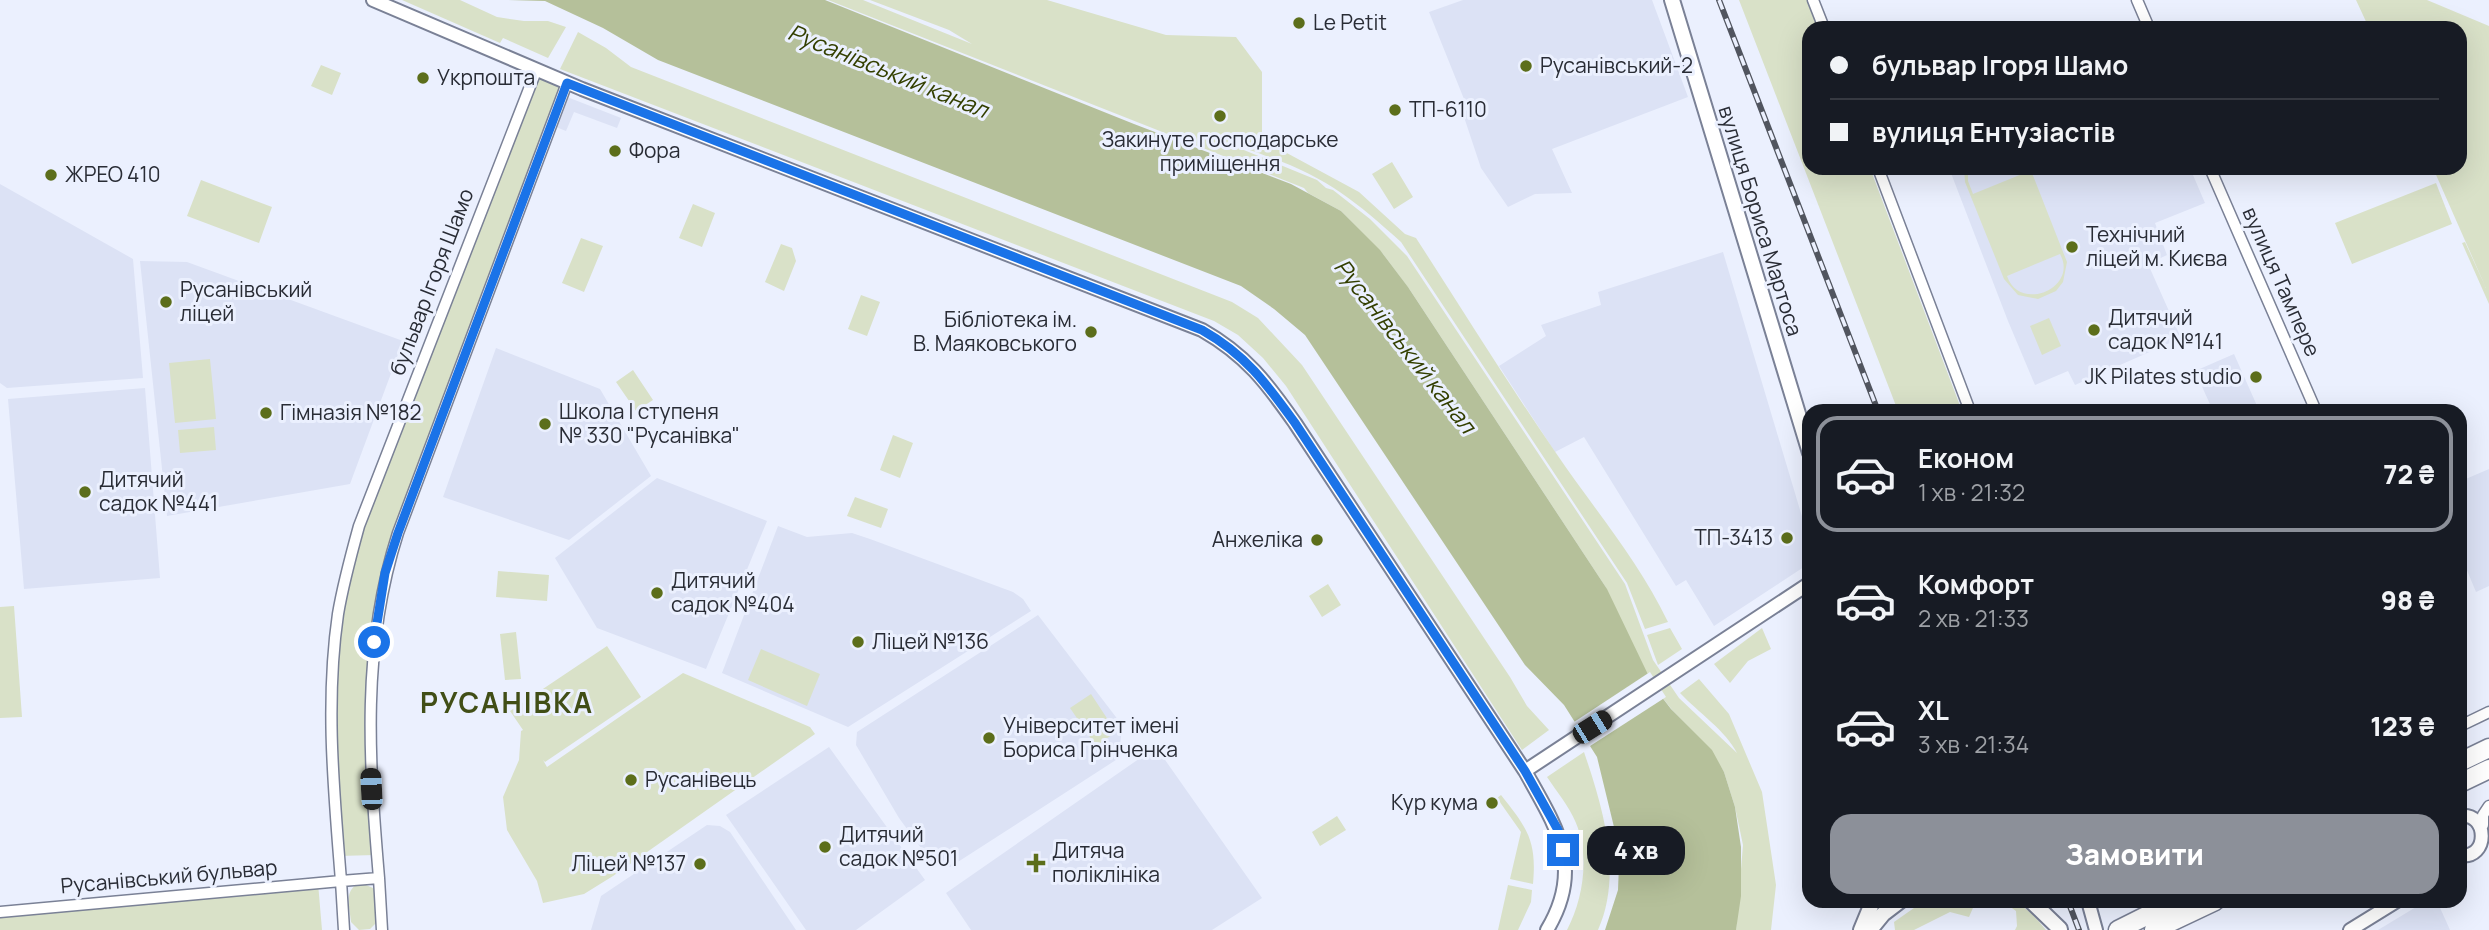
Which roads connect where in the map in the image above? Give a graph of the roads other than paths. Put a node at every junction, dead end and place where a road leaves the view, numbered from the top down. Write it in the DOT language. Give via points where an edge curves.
graph roads {
  1 [pos="373,0"];
  2 [pos="1672,0"];
  3 [pos="1814,0"];
  4 [pos="2137,0"];
  5 [pos="1822,21"];
  6 [pos="2146,21"];
  7 [pos="536,71"];
  8 [pos="567,83"];
  9 [pos="1881,175"];
  10 [pos="2213,175"];
  11 [pos="1967,404"];
  12 [pos="2313,404"];
  13 [pos="1802,427"];
  14 [pos="1802,588"];
  15 [pos="2489,712"];
  16 [pos="2467,722"];
  17 [pos="2489,748"];
  18 [pos="2467,759"];
  19 [pos="2489,769"];
  20 [pos="1525,771"];
  21 [pos="2467,780"];
  22 [pos="2489,806"];
  23 [pos="2467,816"];
  24 [pos="2486,831"];
  25 [pos="2476,852"];
  26 [pos="379,878"];
  27 [pos="341,881"];
  28 [pos="1870,908"];
  29 [pos="1891,908"];
  30 [pos="2038,908"];
  31 [pos="2052,908"];
  32 [pos="2090,908"];
  33 [pos="2168,908"];
  34 [pos="2195,908"];
  35 [pos="2386,908"];
  36 [pos="0,912"];
  37 [pos="2149,924"];
  38 [pos="2060,929"];
  39 [pos="344,930"];
  40 [pos="382,930"];
  41 [pos="1547,930"];
  42 [pos="1861,930"];
  43 [pos="1870,930"];
  44 [pos="2096,930"];
  45 [pos="2118,930"];
  46 [pos="2350,930"];
  1 -- 7 [label="street"];
  2 -- 13 [label="main road, вулиця Бориса Мартоса"];
  3 -- 5 [label="street"];
  4 -- 6 [label="street"];
  7 -- 8 [label="street"];
  7 -- 27 [label="street, бульвар Ігоря Шамо" via="359,526 347,568 337,627 331,734"];
  8 -- 20 [label="street" via="1226,343 1264,381 1295,423"];
  8 -- 26 [label="street" via="385,573 373,655 369,734"];
  9 -- 11 [label="street"];
  10 -- 12 [label="street, вулиця Тампере"];
  14 -- 20 [label="street"];
  15 -- 16 [label="street"];
  17 -- 18 [label="highway"];
  19 -- 21 [label="highway"];
  20 -- 41 [label="street" via="1558,830 1563,850 1562,897"];
  22 -- 24 [label="street" via="2483,815"];
  23 -- 24 [label="street" via="2474,817"];
  24 -- 25 [label="street" via="2486,841"];
  26 -- 27 [label="street, Русанівський бульвар"];
  26 -- 40 [label="street"];
  27 -- 36 [label="street, Русанівський бульвар"];
  27 -- 39 [label="street, бульвар Ігоря Шамо"];
  28 -- 42 [label="main road"];
  29 -- 43 [label="main road"];
  30 -- 38 [label="main road"];
  31 -- 38 [label="main road"];
  32 -- 44 [label="street"];
  33 -- 37 [label="highway"];
  34 -- 37 [label="highway"];
  35 -- 46 [label="street"];
  37 -- 45 [label="highway"];
}
